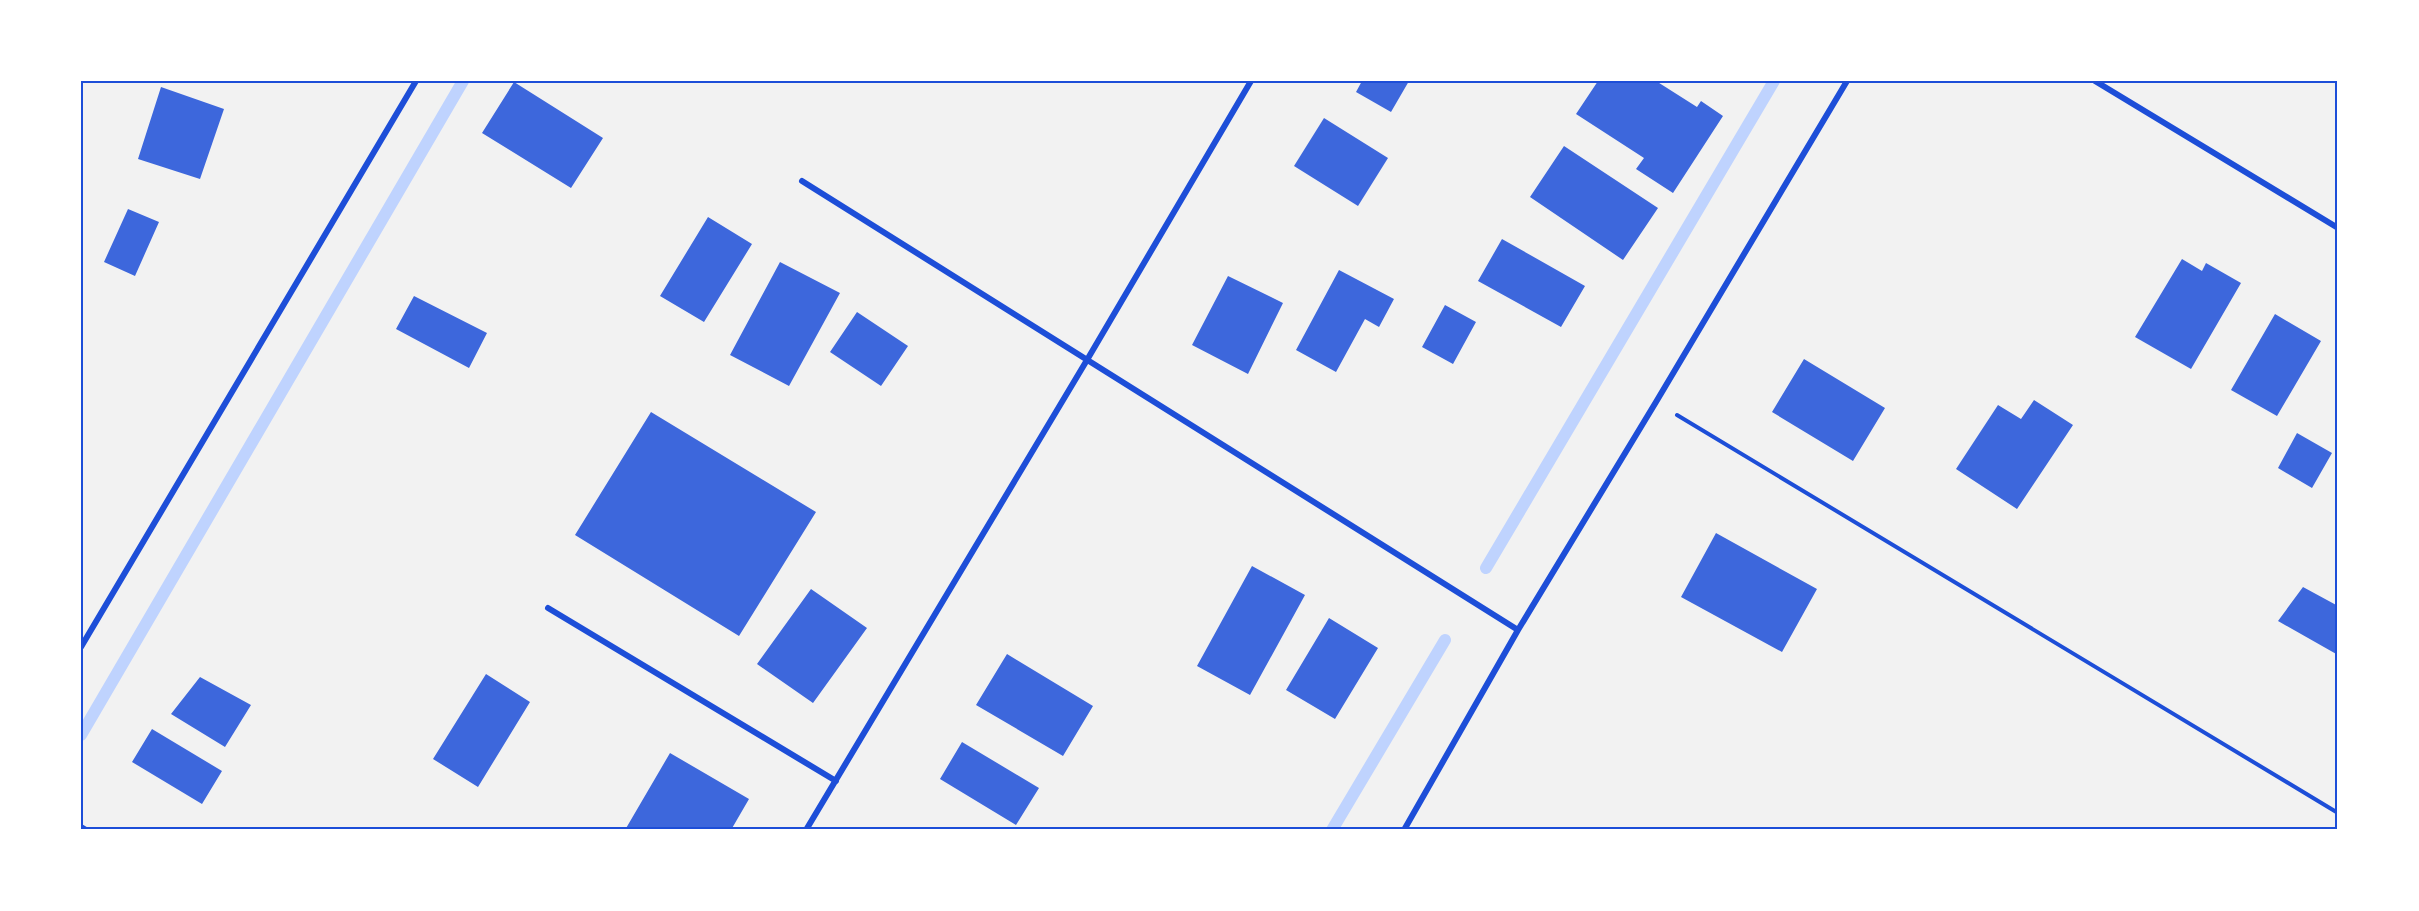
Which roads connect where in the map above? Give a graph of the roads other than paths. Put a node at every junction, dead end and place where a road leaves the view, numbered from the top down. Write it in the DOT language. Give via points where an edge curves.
graph roads {
  1 [pos="416,81"];
  2 [pos="1251,81"];
  3 [pos="1847,81"];
  4 [pos="2095,81"];
  5 [pos="802,181"];
  6 [pos="2338,228"];
  7 [pos="1087,360"];
  8 [pos="548,608"];
  9 [pos="1518,630"];
  10 [pos="81,647"];
  11 [pos="836,781"];
  12 [pos="81,827"];
  13 [pos="86,830"];
  14 [pos="806,830"];
  15 [pos="1404,830"];
  1 -- 10 [label="street"];
  2 -- 7 [label="street"];
  3 -- 9 [label="street"];
  4 -- 6 [label="street"];
  5 -- 7 [label="street"];
  7 -- 9 [label="street"];
  7 -- 11 [label="street"];
  8 -- 11 [label="street"];
  9 -- 15 [label="street"];
  11 -- 14 [label="street"];
  12 -- 13 [label="street"];
}
